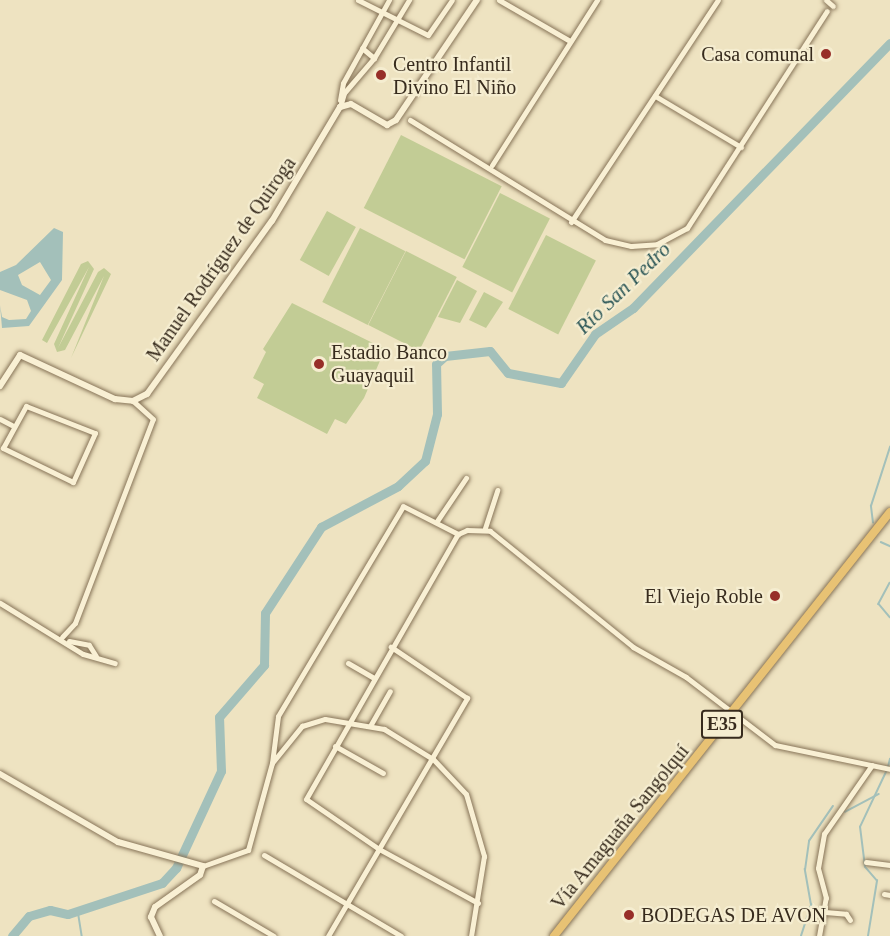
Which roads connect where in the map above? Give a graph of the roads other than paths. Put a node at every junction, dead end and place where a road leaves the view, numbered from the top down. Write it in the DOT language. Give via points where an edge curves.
graph roads {
  1 [pos="358,0"];
  2 [pos="389,0"];
  3 [pos="409,0"];
  4 [pos="452,0"];
  5 [pos="477,0"];
  6 [pos="499,0"];
  7 [pos="597,0"];
  8 [pos="718,0"];
  9 [pos="826,0"];
  10 [pos="833,6"];
  11 [pos="827,11"];
  12 [pos="382,12"];
  13 [pos="397,21"];
  14 [pos="570,41"];
  15 [pos="362,48"];
  16 [pos="374,58"];
  17 [pos="655,96"];
  18 [pos="340,107"];
  19 [pos="410,120"];
  20 [pos="741,147"];
  21 [pos="492,165"];
  22 [pos="571,222"];
  23 [pos="0,386"];
  24 [pos="133,401"];
  25 [pos="0,419"];
  26 [pos="12,425"];
  27 [pos="466,477"];
  28 [pos="497,490"];
  29 [pos="890,512"];
  30 [pos="436,521"];
  31 [pos="485,528"];
  32 [pos="458,534"];
  33 [pos="0,603"];
  34 [pos="62,637"];
  35 [pos="69,641"];
  36 [pos="392,647"];
  37 [pos="96,656"];
  38 [pos="115,663"];
  39 [pos="348,663"];
  40 [pos="374,678"];
  41 [pos="390,691"];
  42 [pos="733,711"];
  43 [pos="348,721"];
  44 [pos="370,726"];
  45 [pos="335,746"];
  46 [pos="433,759"];
  47 [pos="272,763"];
  48 [pos="874,765"];
  49 [pos="890,769"];
  50 [pos="383,773"];
  51 [pos="0,774"];
  52 [pos="380,849"];
  53 [pos="264,855"];
  54 [pos="866,862"];
  55 [pos="200,865"];
  56 [pos="890,865"];
  57 [pos="213,900"];
  58 [pos="478,903"];
  59 [pos="347,905"];
  60 [pos="825,912"];
  61 [pos="850,920"];
  62 [pos="160,936"];
  63 [pos="274,936"];
  64 [pos="328,936"];
  65 [pos="401,936"];
  66 [pos="471,936"];
  67 [pos="554,936"];
  68 [pos="819,936"];
  1 -- 12 [label="street"];
  2 -- 12 [label="street"];
  3 -- 13 [label="street"];
  4 -- 13 [label="street" via="431,35"];
  5 -- 18 [label="street" via="396,120 387,124 351,104"];
  6 -- 14 [label="street"];
  7 -- 14 [label="street"];
  8 -- 17 [label="street"];
  9 -- 10 [label="street"];
  11 -- 20 [label="street"];
  12 -- 13 [label="street"];
  12 -- 15 [label="street"];
  13 -- 16 [label="street"];
  14 -- 21 [label="street"];
  15 -- 16 [label="street"];
  15 -- 18 [label="street" via="343,83"];
  16 -- 18 [label="street" via="344,93"];
  17 -- 20 [label="street"];
  17 -- 22 [label="street"];
  18 -- 24 [label="street, Manuel Rodríguez de Quiroga" via="272,221 147,394"];
  19 -- 21 [label="street"];
  20 -- 22 [label="street" via="687,228 673,238 643,247 616,245"];
  21 -- 22 [label="street"];
  23 -- 24 [label="street" via="20,355 115,399"];
  24 -- 34 [label="street" via="153,419 75,623"];
  25 -- 26 [label="street"];
  26 -- 26 [label="street" via="28,405 96,436 71,482 5,451 3,442"];
  27 -- 30 [label="street"];
  28 -- 31 [label="street"];
  29 -- 42 [label="highway, Vía Amaguaña Sangolquí / E35"];
  30 -- 32 [label="street"];
  30 -- 47 [label="street" via="409,505 401,509 278,716"];
  31 -- 32 [label="street"];
  31 -- 42 [label="street" via="633,647"];
  32 -- 36 [label="street"];
  33 -- 34 [label="street"];
  34 -- 35 [label="street"];
  35 -- 37 [label="street" via="76,651"];
  35 -- 37 [label="street" via="89,645"];
  36 -- 40 [label="street"];
  36 -- 46 [label="street" via="467,698"];
  37 -- 38 [label="street"];
  39 -- 40 [label="street"];
  40 -- 43 [label="street"];
  41 -- 44 [label="street"];
  42 -- 48 [label="street" via="775,745"];
  42 -- 67 [label="highway, Vía Amaguaña Sangolquí / E35"];
  43 -- 44 [label="street"];
  43 -- 45 [label="street"];
  43 -- 47 [label="street" via="312,721 302,726"];
  44 -- 46 [label="street" via="402,738"];
  45 -- 50 [label="street"];
  45 -- 52 [label="street" via="307,795 308,804"];
  46 -- 52 [label="street"];
  46 -- 58 [label="street" via="462,788 476,821 484,856"];
  47 -- 55 [label="street" via="250,846"];
  48 -- 49 [label="street"];
  48 -- 60 [label="street" via="824,834 818,868"];
  51 -- 55 [label="street" via="118,842"];
  52 -- 58 [label="street"];
  52 -- 59 [label="street"];
  53 -- 59 [label="street"];
  54 -- 56 [label="street"];
  55 -- 62 [label="street" via="200,875 155,907 151,917"];
  57 -- 63 [label="street"];
  58 -- 66 [label="street"];
  59 -- 64 [label="street"];
  59 -- 65 [label="street"];
  60 -- 61 [label="street" via="846,914"];
  60 -- 68 [label="street"];
}
